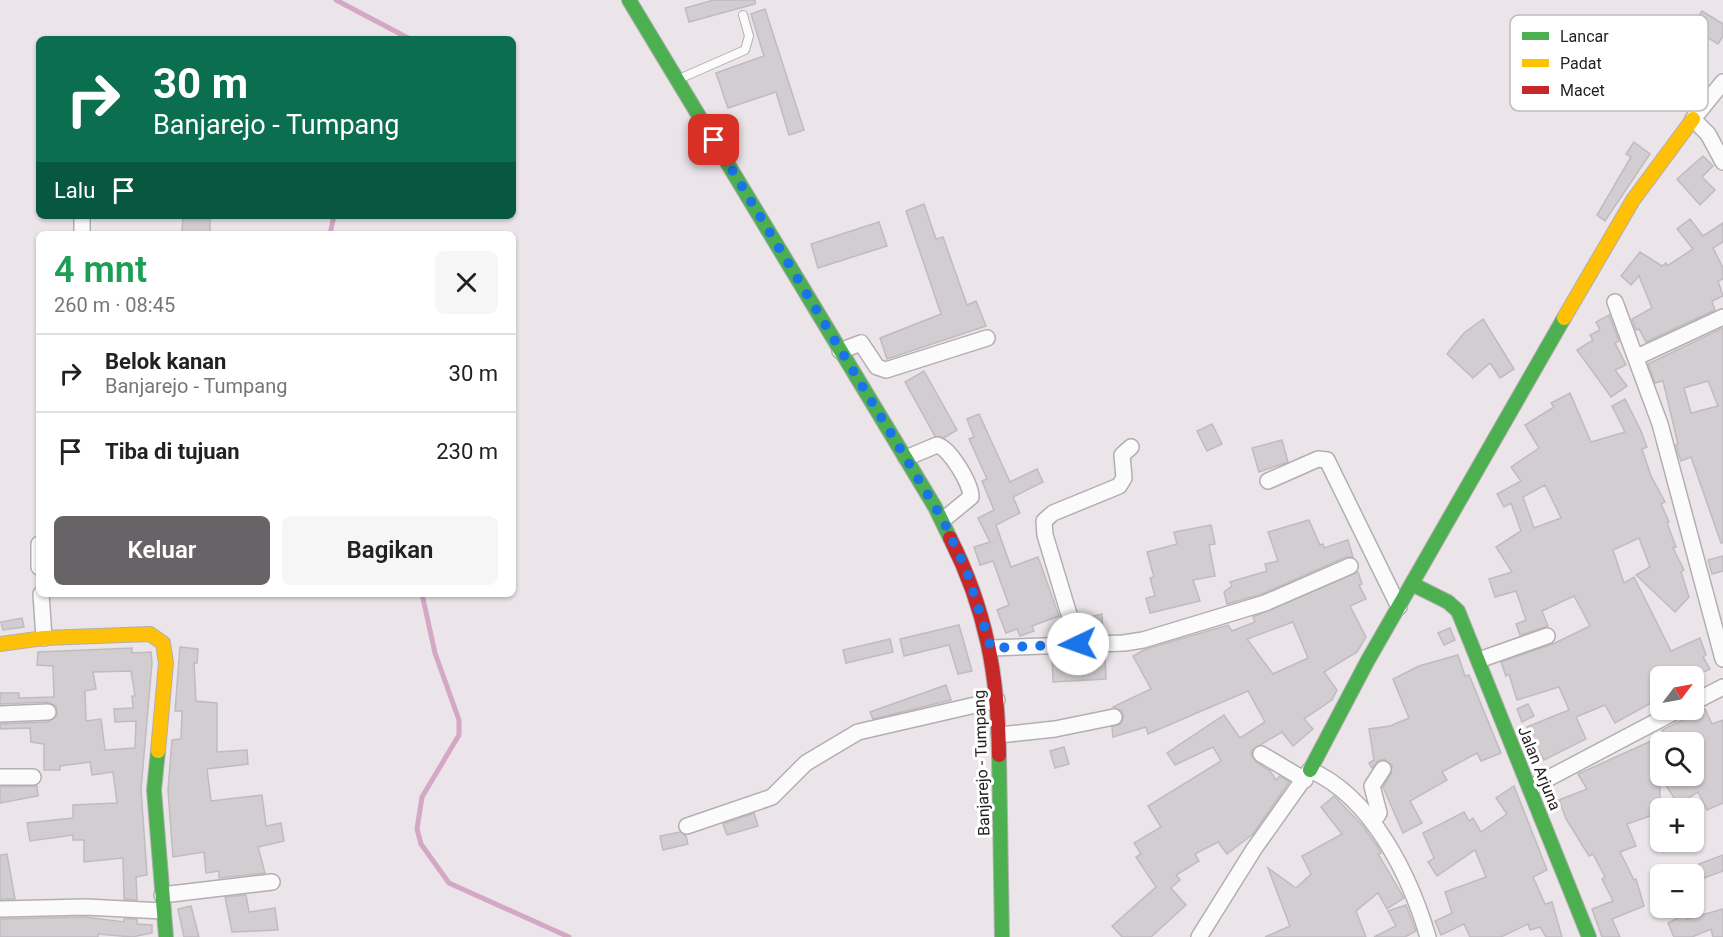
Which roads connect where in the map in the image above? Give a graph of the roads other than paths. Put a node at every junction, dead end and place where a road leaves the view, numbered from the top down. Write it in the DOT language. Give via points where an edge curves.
graph roads {
  1 [pos="629,0"];
  2 [pos="743,15"];
  3 [pos="678,80"];
  4 [pos="1723,82"];
  5 [pos="1708,107"];
  6 [pos="1706,111"];
  7 [pos="1698,124"];
  8 [pos="1723,162"];
  9 [pos="1615,302"];
  10 [pos="1723,317"];
  11 [pos="987,338"];
  12 [pos="840,351"];
  13 [pos="1637,357"];
  14 [pos="1131,447"];
  15 [pos="906,458"];
  16 [pos="1268,481"];
  17 [pos="943,520"];
  18 [pos="1350,566"];
  19 [pos="1414,584"];
  20 [pos="41,597"];
  21 [pos="1399,607"];
  22 [pos="1547,636"];
  23 [pos="44,638"];
  24 [pos="0,644"];
  25 [pos="1078,644"];
  26 [pos="991,648"];
  27 [pos="1723,659"];
  28 [pos="1479,660"];
  29 [pos="1723,687"];
  30 [pos="1704,697"];
  31 [pos="997,700"];
  32 [pos="48,712"];
  33 [pos="0,714"];
  34 [pos="1114,717"];
  35 [pos="1659,720"];
  36 [pos="999,735"];
  37 [pos="1261,754"];
  38 [pos="1383,769"];
  39 [pos="1312,775"];
  40 [pos="0,777"];
  41 [pos="33,777"];
  42 [pos="1530,788"];
  43 [pos="1373,822"];
  44 [pos="687,826"];
  45 [pos="272,882"];
  46 [pos="162,895"];
  47 [pos="0,909"];
  48 [pos="163,911"];
  49 [pos="166,937"];
  50 [pos="1002,937"];
  51 [pos="1199,937"];
  52 [pos="1428,937"];
  53 [pos="1589,937"];
  1 -- 3 [label="street, Banjarejo - Tumpang"];
  2 -- 3 [label="lane" via="748,42 742,53"];
  3 -- 12 [label="street, Banjarejo - Tumpang"];
  4 -- 5 [label="street"];
  6 -- 7 [label="street"];
  7 -- 8 [label="street"];
  7 -- 19 [label="street" via="1633,200"];
  9 -- 13 [label="street"];
  10 -- 13 [label="street"];
  11 -- 12 [label="street" via="886,370 877,367 861,343"];
  12 -- 15 [label="street, Banjarejo - Tumpang"];
  13 -- 27 [label="street" via="1660,424"];
  14 -- 25 [label="street" via="1122,454 1124,478 1119,486 1051,514 1044,521"];
  15 -- 17 [label="street, Banjarejo - Tumpang"];
  15 -- 17 [label="street" via="937,446 946,449 955,462 971,497"];
  16 -- 21 [label="street" via="1318,459 1327,460"];
  17 -- 26 [label="street, Banjarejo - Tumpang" via="969,579"];
  18 -- 25 [label="street" via="1265,603 1160,635 1125,643"];
  19 -- 21 [label="street"];
  19 -- 28 [label="street, Jalan Arjuna" via="1458,611"];
  20 -- 23 [label="street"];
  21 -- 39 [label="street"];
  22 -- 28 [label="street"];
  23 -- 24 [label="street"];
  23 -- 46 [label="street" via="150,634 163,642 166,663 154,790"];
  25 -- 26 [label="street"];
  26 -- 31 [label="street, Banjarejo - Tumpang"];
  28 -- 42 [label="street, Jalan Arjuna"];
  29 -- 30 [label="street"];
  31 -- 36 [label="street, Banjarejo - Tumpang"];
  31 -- 44 [label="street" via="858,732 806,763 772,796"];
  32 -- 33 [label="street"];
  34 -- 36 [label="street"];
  35 -- 42 [label="street"];
  36 -- 50 [label="street, Banjarejo - Tumpang"];
  37 -- 39 [label="street"];
  38 -- 43 [label="street" via="1372,786 1379,813"];
  39 -- 43 [label="street" via="1336,785"];
  39 -- 51 [label="street" via="1254,849"];
  40 -- 41 [label="street"];
  42 -- 53 [label="street, Jalan Arjuna"];
  43 -- 52 [label="street" via="1398,862"];
  45 -- 46 [label="street"];
  46 -- 48 [label="street"];
  47 -- 48 [label="street"];
  48 -- 49 [label="street"];
}
